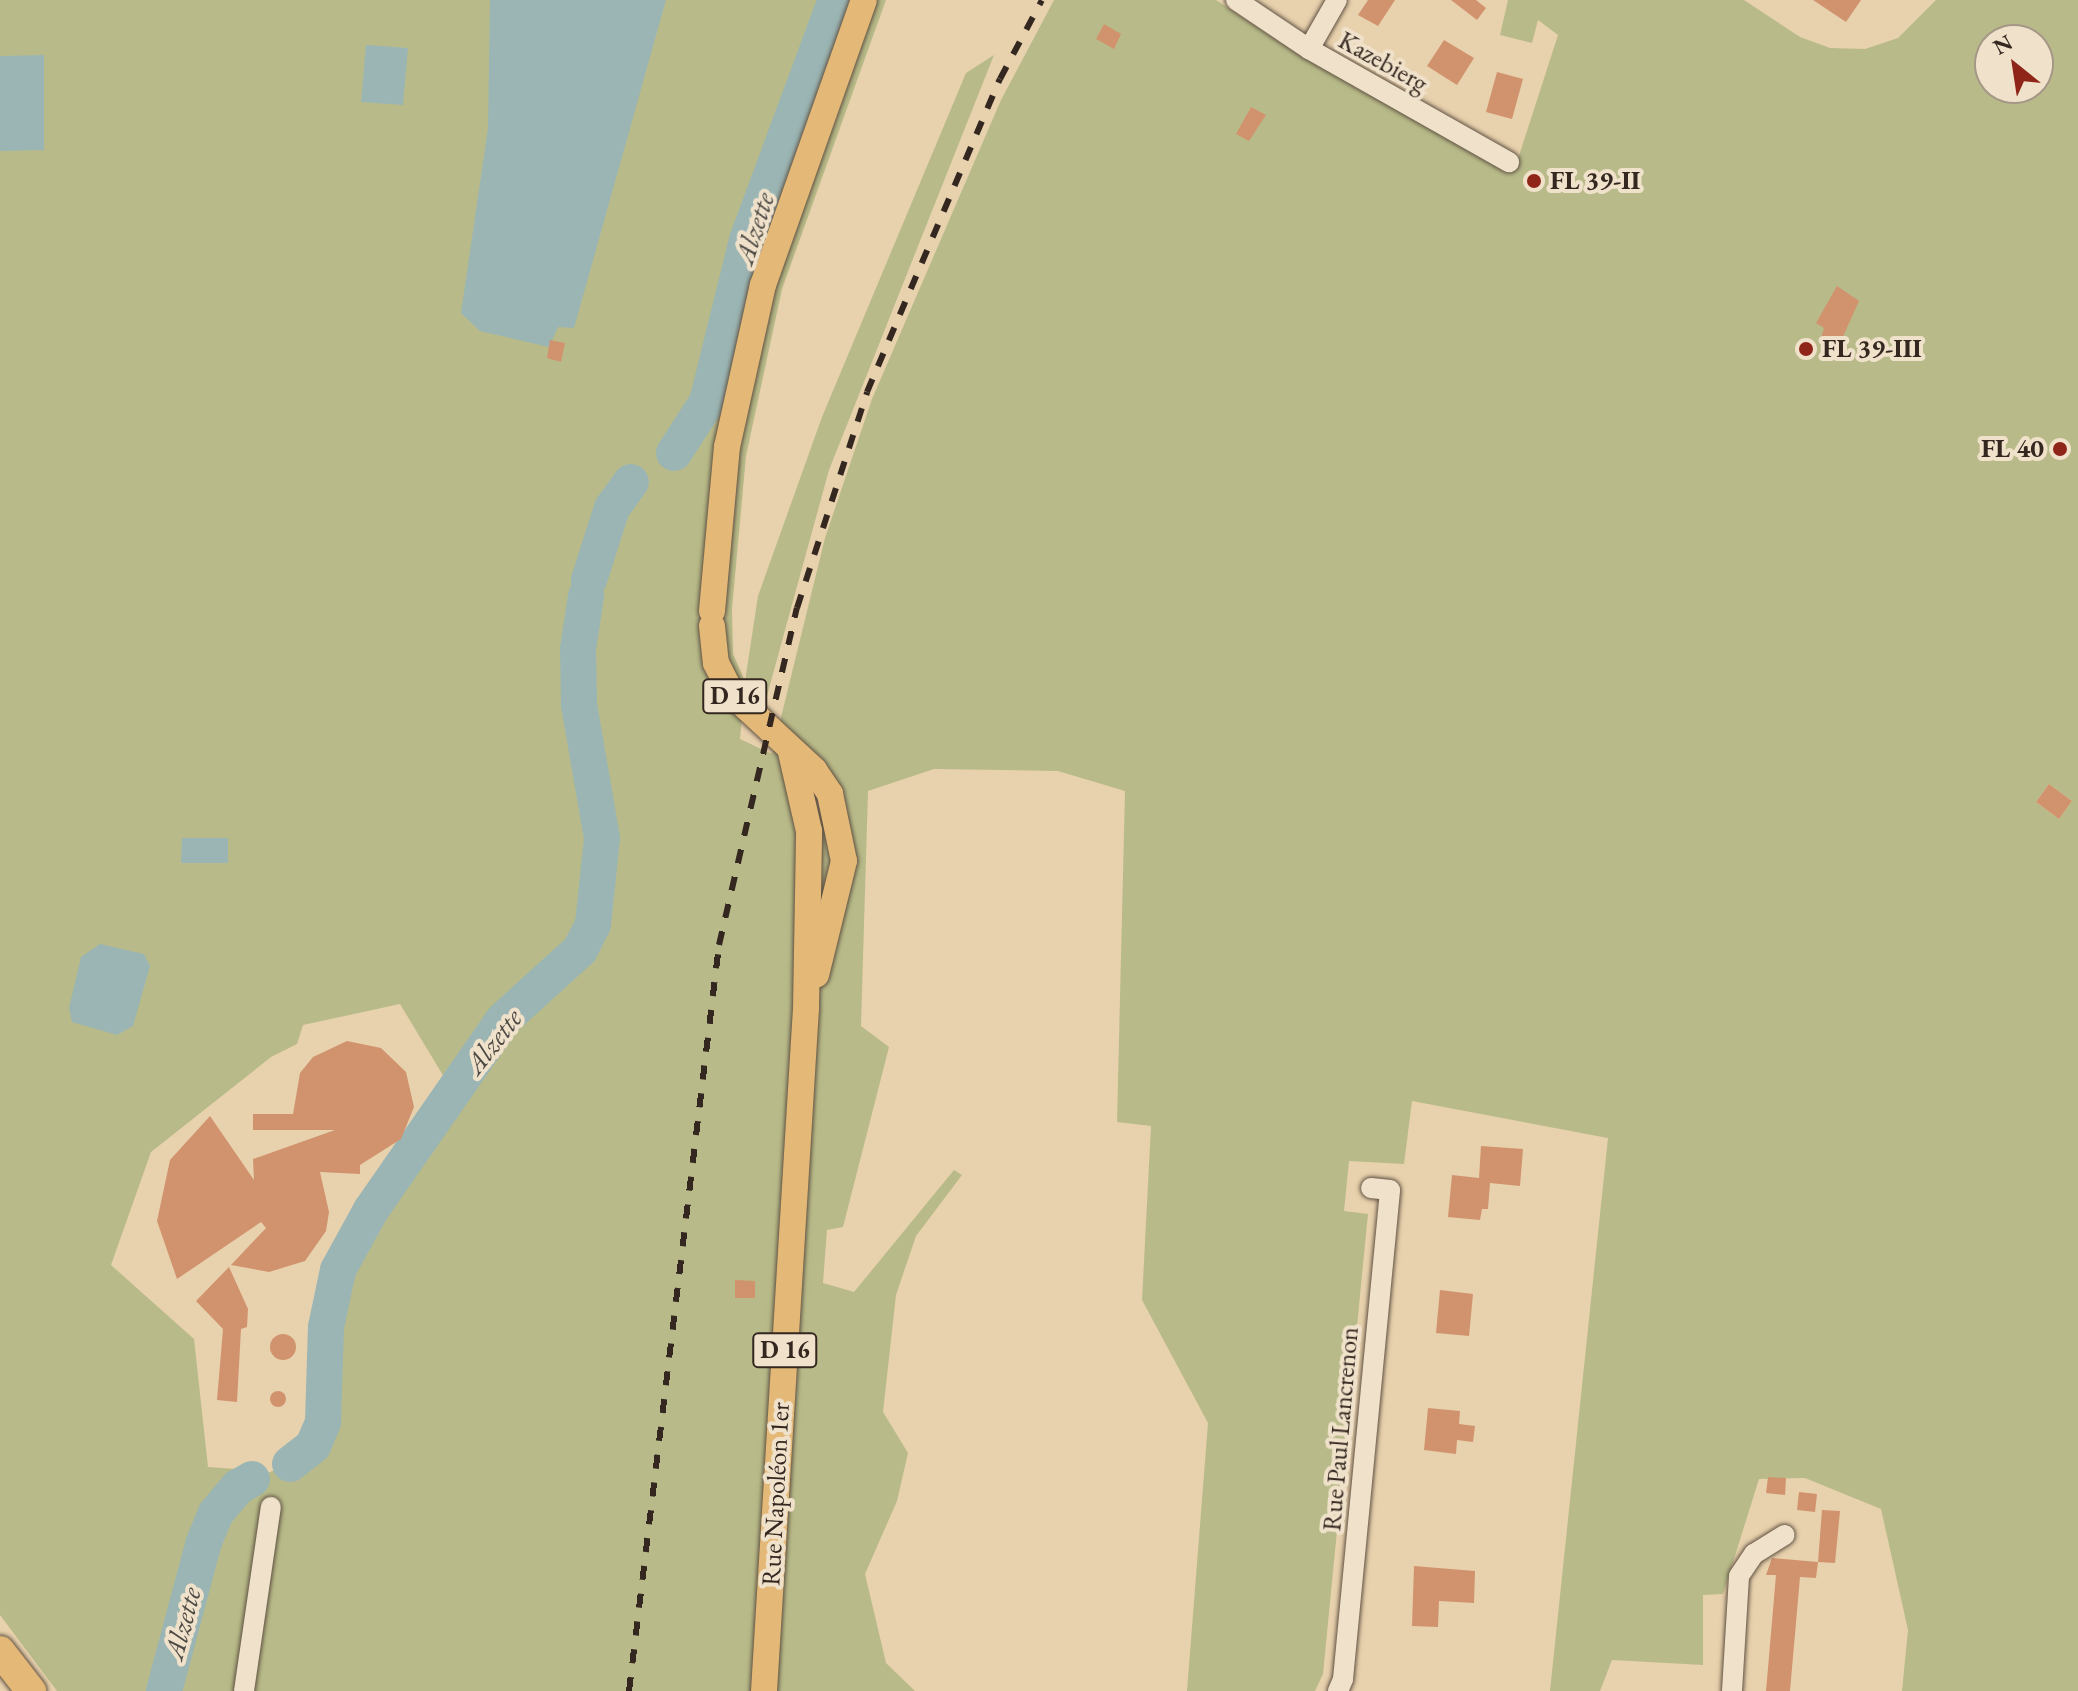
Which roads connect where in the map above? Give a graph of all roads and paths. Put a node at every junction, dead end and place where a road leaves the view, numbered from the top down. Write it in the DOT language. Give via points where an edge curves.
graph roads {
  1 [pos="864,0"];
  2 [pos="1236,0"];
  3 [pos="1337,0"];
  4 [pos="1309,49"];
  5 [pos="1509,162"];
  6 [pos="790,748"];
  7 [pos="806,1009"];
  8 [pos="1371,1188"];
  9 [pos="271,1507"];
  10 [pos="1785,1535"];
  11 [pos="0,1651"];
  12 [pos="31,1691"];
  13 [pos="244,1691"];
  14 [pos="764,1691"];
  15 [pos="1338,1691"];
  16 [pos="1732,1691"];
  1 -- 6 [label="main road, D 16" via="763,285 727,447 712,619 716,663 732,694"];
  2 -- 4 [label="street, Kazebierg"];
  3 -- 4 [label="street"];
  4 -- 5 [label="street, Kazebierg"];
  6 -- 7 [label="main road, D 16" via="809,831"];
  6 -- 7 [label="main road, D 16" via="830,794 844,861"];
  7 -- 14 [label="main road, Rue Napoléon 1er / D 16"];
  8 -- 15 [label="street, Rue Paul Lancrenon" via="1390,1190"];
  9 -- 13 [label="street"];
  10 -- 16 [label="street" via="1754,1554 1739,1576"];
  11 -- 12 [label="highway"];
}
